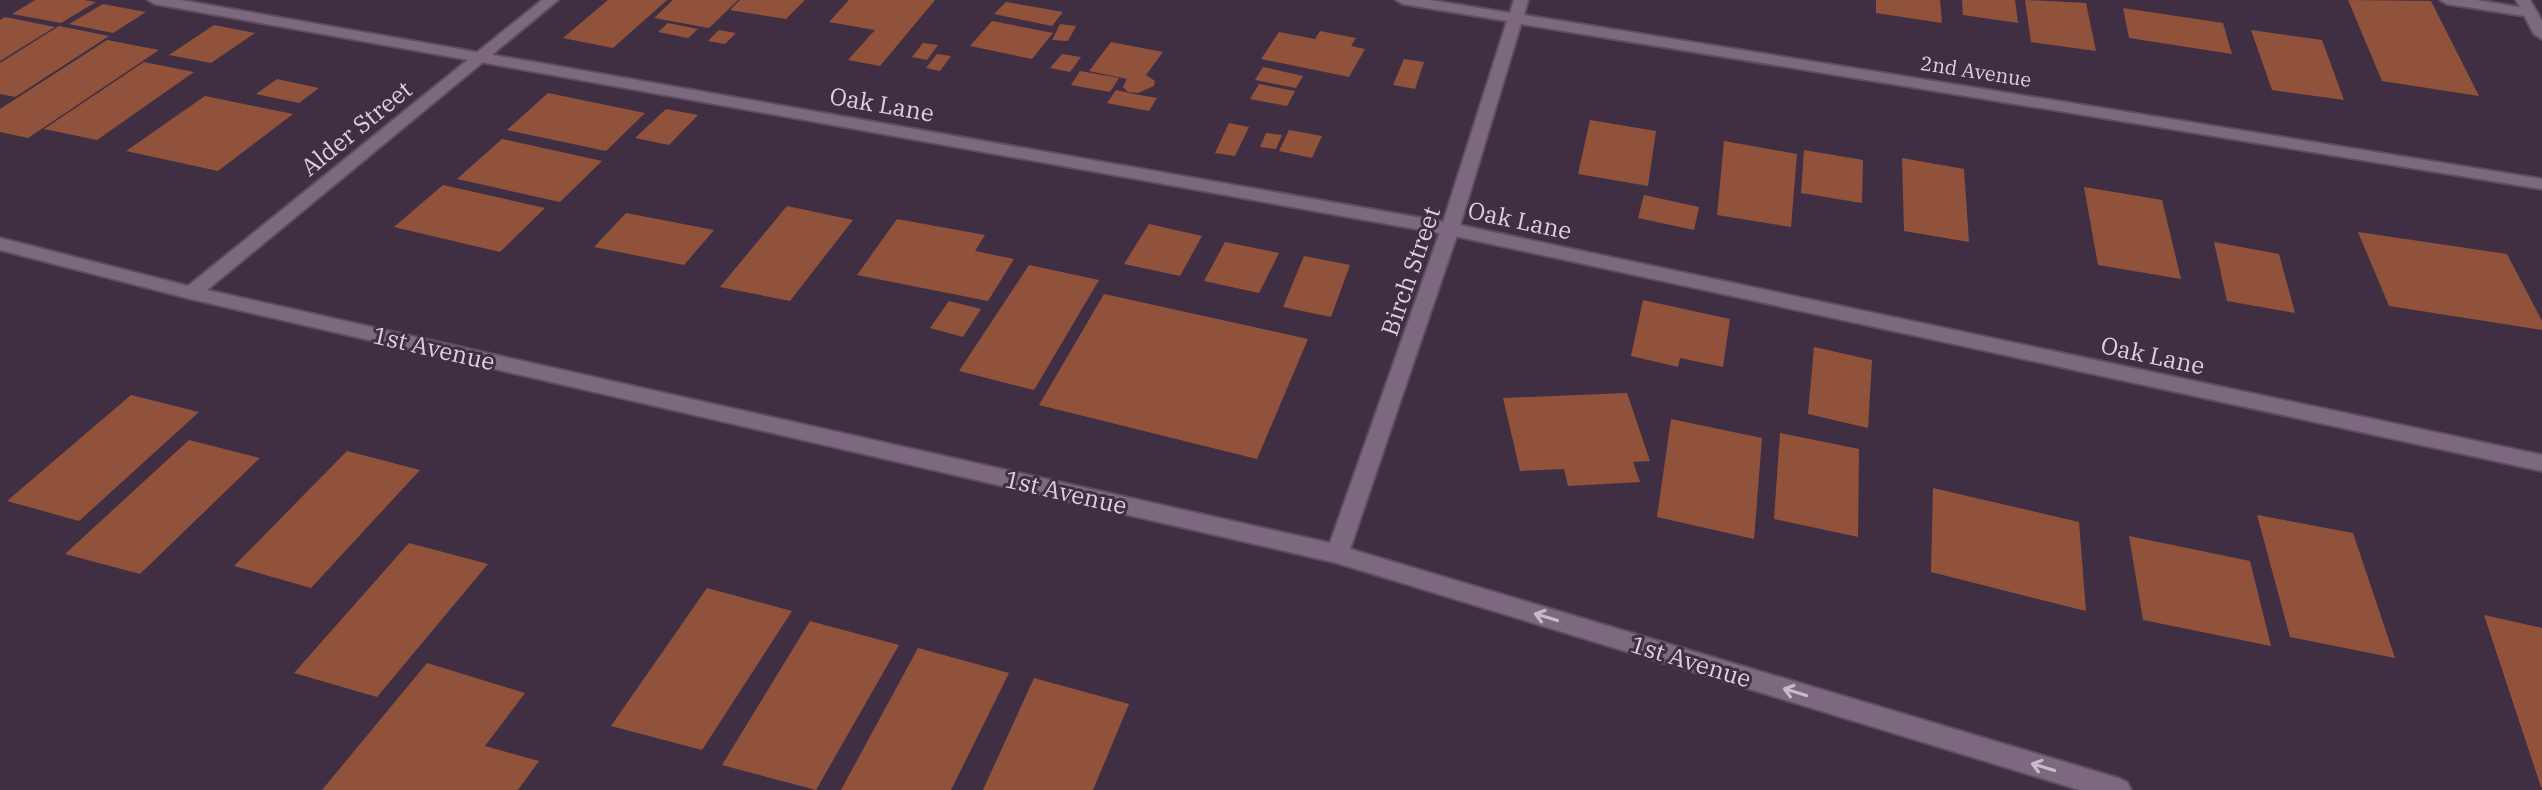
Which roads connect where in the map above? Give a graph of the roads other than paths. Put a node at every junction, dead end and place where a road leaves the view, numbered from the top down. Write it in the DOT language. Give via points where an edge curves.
graph roads {
  1 [pos="155,0"];
  2 [pos="551,0"];
  3 [pos="1403,0"];
  4 [pos="2447,0"];
  5 [pos="2527,6"];
  6 [pos="1518,8"];
  7 [pos="2542,34"];
  8 [pos="481,56"];
  9 [pos="2542,184"];
  10 [pos="1450,229"];
  11 [pos="0,244"];
  12 [pos="191,293"];
  13 [pos="2542,463"];
  14 [pos="1337,554"];
  15 [pos="2118,790"];
  1 -- 8 [label="street, Oak Lane"];
  2 -- 8 [label="street, Alder Street"];
  3 -- 6 [label="street, 2nd Avenue"];
  4 -- 5 [label="street"];
  5 -- 7 [label="street"];
  6 -- 9 [label="street, 2nd Avenue"];
  6 -- 10 [label="street, Birch Street"];
  8 -- 10 [label="street, Oak Lane"];
  8 -- 12 [label="street, Alder Street"];
  10 -- 13 [label="street, Oak Lane"];
  10 -- 14 [label="street, Birch Street"];
  11 -- 12 [label="street, 1st Avenue"];
  12 -- 14 [label="street, 1st Avenue"];
  15 -- 14 [label="street, 1st Avenue, one-way"];
}
